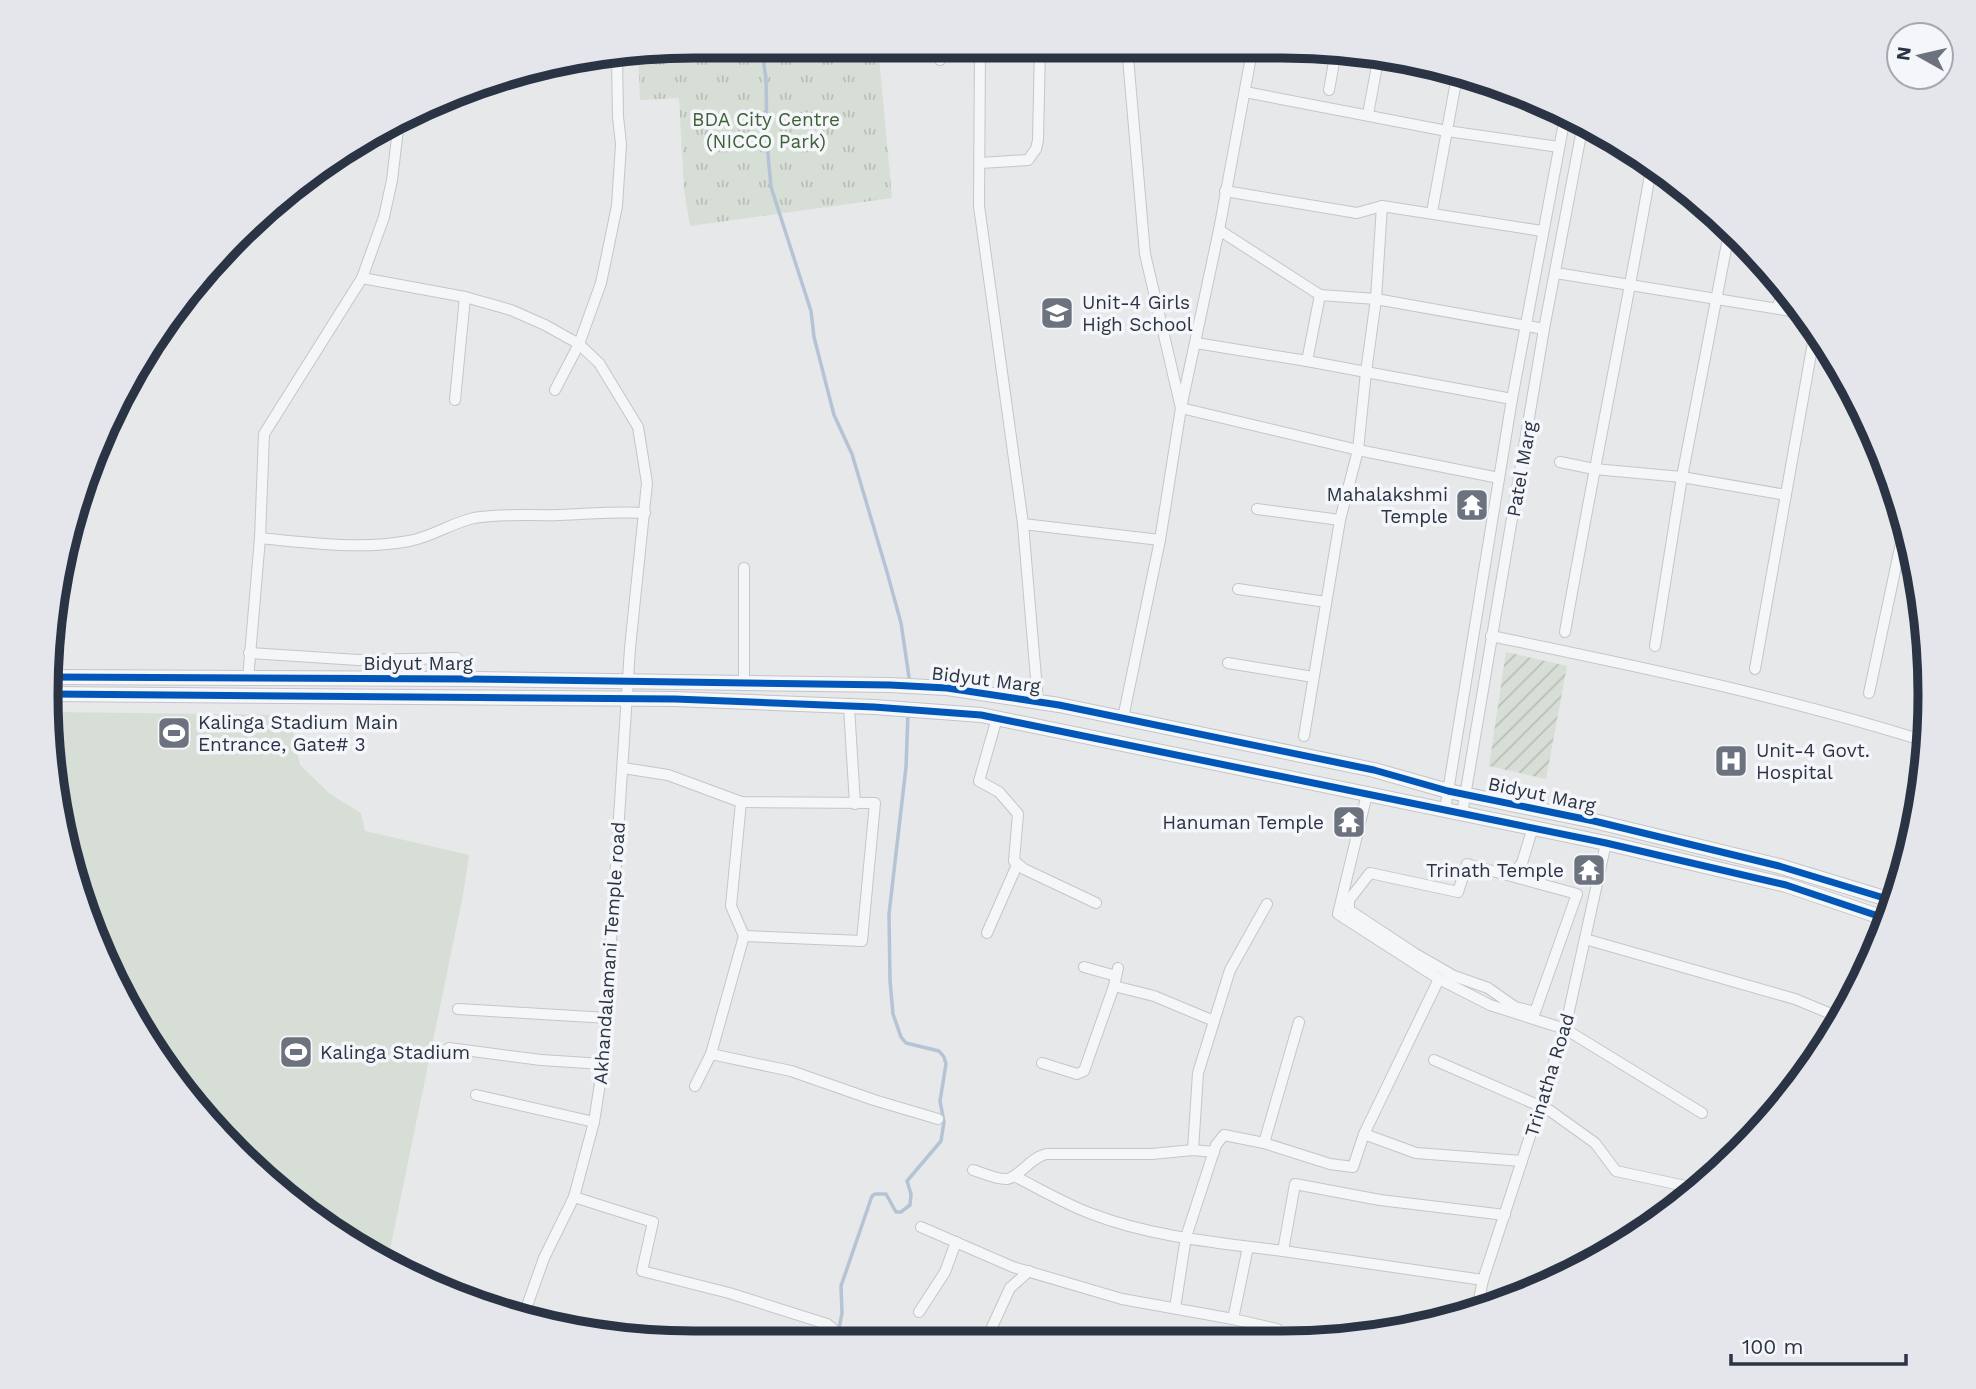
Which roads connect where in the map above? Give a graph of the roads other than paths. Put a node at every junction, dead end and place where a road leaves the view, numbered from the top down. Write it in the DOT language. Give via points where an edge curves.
graph roads {
  1 [pos="980,58"];
  2 [pos="1040,58"];
  3 [pos="1128,58"];
  4 [pos="1251,58"];
  5 [pos="1334,60"];
  6 [pos="617,62"];
  7 [pos="1377,65"];
  8 [pos="1456,82"];
  9 [pos="1329,90"];
  10 [pos="1245,92"];
  11 [pos="1368,114"];
  12 [pos="1564,123"];
  13 [pos="398,131"];
  14 [pos="1447,131"];
  15 [pos="1581,133"];
  16 [pos="1559,147"];
  17 [pos="981,163"];
  18 [pos="1650,176"];
  19 [pos="1225,191"];
  20 [pos="1382,206"];
  21 [pos="1433,212"];
  22 [pos="1219,230"];
  23 [pos="1542,231"];
  24 [pos="1728,240"];
  25 [pos="1556,273"];
  26 [pos="362,278"];
  27 [pos="1631,286"];
  28 [pos="1320,295"];
  29 [pos="465,297"];
  30 [pos="1718,298"];
  31 [pos="1376,299"];
  32 [pos="1780,299"];
  33 [pos="1778,308"];
  34 [pos="1789,310"];
  35 [pos="1526,325"];
  36 [pos="1545,328"];
  37 [pos="1196,343"];
  38 [pos="1813,344"];
  39 [pos="579,345"];
  40 [pos="1307,360"];
  41 [pos="1366,372"];
  42 [pos="555,390"];
  43 [pos="1512,399"];
  44 [pos="455,400"];
  45 [pos="1181,408"];
  46 [pos="1358,450"];
  47 [pos="1560,462"];
  48 [pos="1594,469"];
  49 [pos="1682,477"];
  50 [pos="1499,478"];
  51 [pos="1786,495"];
  52 [pos="1257,509"];
  53 [pos="645,513"];
  54 [pos="1340,520"];
  55 [pos="1023,524"];
  56 [pos="260,538"];
  57 [pos="1160,540"];
  58 [pos="1900,545"];
  59 [pos="744,568"];
  60 [pos="1238,589"];
  61 [pos="1326,602"];
  62 [pos="1565,632"];
  63 [pos="1491,636"];
  64 [pos="1655,646"];
  65 [pos="249,653"];
  66 [pos="457,658"];
  67 [pos="1228,663"];
  68 [pos="1755,669"];
  69 [pos="58,677"];
  70 [pos="1313,677"];
  71 [pos="248,678"];
  72 [pos="628,681"];
  73 [pos="744,683"];
  74 [pos="1869,693"];
  75 [pos="58,694"];
  76 [pos="627,699"];
  77 [pos="1038,702"];
  78 [pos="849,707"];
  79 [pos="997,718"];
  80 [pos="1123,718"];
  81 [pos="1304,736"];
  82 [pos="1917,738"];
  83 [pos="623,768"];
  84 [pos="1448,791"];
  85 [pos="1367,794"];
  86 [pos="1465,794"];
  87 [pos="741,802"];
  88 [pos="855,804"];
  89 [pos="1445,810"];
  90 [pos="1462,814"];
  91 [pos="1533,827"];
  92 [pos="1606,843"];
  93 [pos="1017,865"];
  94 [pos="1511,876"];
  95 [pos="1884,898"];
  96 [pos="1096,903"];
  97 [pos="1267,904"];
  98 [pos="1878,916"];
  99 [pos="987,933"];
  100 [pos="744,936"];
  101 [pos="1585,939"];
  102 [pos="1084,967"];
  103 [pos="1116,977"];
  104 [pos="1438,979"];
  105 [pos="458,1009"];
  106 [pos="1832,1014"];
  107 [pos="608,1018"];
  108 [pos="1214,1021"];
  109 [pos="1299,1022"];
  110 [pos="1565,1029"];
  111 [pos="449,1048"];
  112 [pos="711,1054"];
  113 [pos="1434,1060"];
  114 [pos="603,1063"];
  115 [pos="1042,1063"];
  116 [pos="695,1086"];
  117 [pos="476,1095"];
  118 [pos="1540,1106"];
  119 [pos="1702,1113"];
  120 [pos="938,1119"];
  121 [pos="594,1122"];
  122 [pos="1364,1134"];
  123 [pos="1264,1143"];
  124 [pos="1193,1150"];
  125 [pos="1214,1152"];
  126 [pos="1522,1161"];
  127 [pos="973,1170"];
  128 [pos="1014,1176"];
  129 [pos="1686,1186"];
  130 [pos="574,1197"];
  131 [pos="1505,1215"];
  132 [pos="921,1227"];
  133 [pos="1186,1237"];
  134 [pos="956,1242"];
  135 [pos="1248,1247"];
  136 [pos="1283,1251"];
  137 [pos="1028,1271"];
  138 [pos="1483,1280"];
  139 [pos="1479,1299"];
  140 [pos="1175,1308"];
  141 [pos="526,1309"];
  142 [pos="919,1312"];
  143 [pos="1233,1319"];
  144 [pos="832,1331"];
  145 [pos="990,1331"];
  146 [pos="1276,1331"];
  1 -- 17 [label="street"];
  2 -- 17 [label="street" via="1036,149 1028,160"];
  3 -- 45 [label="street" via="1145,254"];
  4 -- 10 [label="street"];
  5 -- 9 [label="street"];
  6 -- 39 [label="street" via="621,144 617,206 601,284"];
  7 -- 11 [label="street"];
  8 -- 14 [label="street"];
  10 -- 11 [label="street"];
  10 -- 19 [label="street"];
  11 -- 14 [label="street"];
  12 -- 16 [label="street, Patel Marg"];
  13 -- 26 [label="street" via="384,217"];
  14 -- 16 [label="street"];
  14 -- 21 [label="street"];
  15 -- 25 [label="street, Patel Marg"];
  16 -- 23 [label="street, Patel Marg"];
  17 -- 55 [label="street" via="979,206"];
  18 -- 27 [label="street"];
  19 -- 20 [label="street" via="1357,213"];
  19 -- 22 [label="street"];
  20 -- 21 [label="street"];
  20 -- 31 [label="street"];
  21 -- 23 [label="street"];
  22 -- 28 [label="street"];
  22 -- 37 [label="street"];
  23 -- 35 [label="street, Patel Marg"];
  24 -- 30 [label="street"];
  25 -- 27 [label="street"];
  25 -- 36 [label="street, Patel Marg"];
  26 -- 29 [label="street, Akhandalamani Temple road"];
  26 -- 56 [label="street" via="264,434"];
  27 -- 30 [label="street"];
  27 -- 48 [label="street"];
  28 -- 31 [label="street"];
  28 -- 40 [label="street"];
  29 -- 39 [label="street, Akhandalamani Temple road" via="511,310"];
  29 -- 44 [label="street"];
  30 -- 33 [label="street"];
  30 -- 49 [label="street"];
  31 -- 35 [label="street"];
  31 -- 41 [label="street"];
  32 -- 33 [label="street"];
  33 -- 34 [label="street"];
  35 -- 36 [label="street"];
  35 -- 43 [label="street, Patel Marg"];
  36 -- 63 [label="street, Patel Marg"];
  37 -- 40 [label="street"];
  37 -- 45 [label="street"];
  38 -- 51 [label="street"];
  39 -- 42 [label="street"];
  39 -- 53 [label="street, Akhandalamani Temple road" via="599,363 638,427 647,483"];
  40 -- 41 [label="street"];
  41 -- 43 [label="street"];
  41 -- 46 [label="street"];
  43 -- 50 [label="street, Patel Marg"];
  45 -- 46 [label="street"];
  45 -- 57 [label="street"];
  46 -- 50 [label="street"];
  46 -- 54 [label="street"];
  47 -- 48 [label="street"];
  48 -- 49 [label="street"];
  48 -- 62 [label="street"];
  49 -- 51 [label="street"];
  49 -- 64 [label="street"];
  50 -- 84 [label="street, Patel Marg"];
  51 -- 68 [label="street"];
  52 -- 54 [label="street"];
  53 -- 56 [label="street" via="486,516 421,539 385,543"];
  53 -- 72 [label="street, Akhandalamani Temple road"];
  54 -- 61 [label="street"];
  55 -- 57 [label="street"];
  55 -- 77 [label="street"];
  56 -- 65 [label="street"];
  57 -- 80 [label="street"];
  58 -- 74 [label="street"];
  59 -- 73 [label="street"];
  60 -- 61 [label="street"];
  61 -- 70 [label="street"];
  63 -- 82 [label="street" via="1752,693"];
  63 -- 86 [label="street, Patel Marg"];
  65 -- 66 [label="street" via="358,660"];
  65 -- 71 [label="street"];
  67 -- 70 [label="street"];
  69 -- 71 [label="main road, Bidyut Marg"];
  70 -- 81 [label="street"];
  71 -- 72 [label="main road, Bidyut Marg"];
  72 -- 73 [label="main road, Bidyut Marg"];
  72 -- 76 [label="street, Akhandalamani Temple road"];
  73 -- 77 [label="main road, Bidyut Marg" via="947,688"];
  75 -- 76 [label="main road, Bidyut Marg"];
  76 -- 78 [label="main road, Bidyut Marg"];
  76 -- 83 [label="street, Akhandalamani Temple road"];
  77 -- 80 [label="main road, Bidyut Marg"];
  78 -- 79 [label="main road, Bidyut Marg"];
  78 -- 88 [label="street"];
  79 -- 85 [label="main road, Bidyut Marg"];
  79 -- 93 [label="street" via="978,781 999,792 1018,814 1013,857"];
  80 -- 84 [label="main road, Bidyut Marg" via="1374,770"];
  83 -- 87 [label="street" via="668,775"];
  83 -- 107 [label="street, Akhandalamani Temple road"];
  84 -- 86 [label="main road, Bidyut Marg"];
  84 -- 89 [label="street"];
  85 -- 89 [label="main road, Bidyut Marg"];
  85 -- 104 [label="street" via="1338,914"];
  86 -- 90 [label="street, Patel Marg"];
  86 -- 95 [label="main road, Bidyut Marg" via="1752,859"];
  87 -- 88 [label="street"];
  87 -- 100 [label="street" via="731,905"];
  88 -- 100 [label="street" via="876,803 862,941"];
  89 -- 90 [label="main road, Bidyut Marg"];
  90 -- 91 [label="main road, Bidyut Marg"];
  91 -- 92 [label="main road, Bidyut Marg"];
  91 -- 94 [label="street" via="1521,863"];
  92 -- 98 [label="main road, Bidyut Marg" via="1786,885"];
  92 -- 101 [label="street, Trinatha Road"];
  93 -- 96 [label="street"];
  93 -- 99 [label="street"];
  94 -- 94 [label="street" via="1577,894 1535,1012 1515,1007 1488,988 1454,976 1349,909 1349,900 1370,873 1458,892 1467,864"];
  97 -- 108 [label="street" via="1230,971"];
  100 -- 112 [label="street"];
  101 -- 106 [label="street" via="1795,999"];
  101 -- 110 [label="street, Trinatha Road"];
  102 -- 103 [label="street"];
  103 -- 108 [label="street"];
  103 -- 115 [label="street" via="1084,1072"];
  104 -- 110 [label="street" via="1490,1005"];
  104 -- 122 [label="street"];
  105 -- 107 [label="street"];
  107 -- 114 [label="street, Akhandalamani Temple road"];
  108 -- 124 [label="street" via="1198,1073"];
  109 -- 123 [label="street"];
  110 -- 118 [label="street, Trinatha Road"];
  110 -- 119 [label="street"];
  111 -- 114 [label="street"];
  112 -- 116 [label="street"];
  112 -- 120 [label="street" via="800,1074"];
  113 -- 118 [label="street"];
  114 -- 121 [label="street, Akhandalamani Temple road"];
  117 -- 121 [label="street"];
  118 -- 126 [label="street, Trinatha Road"];
  118 -- 129 [label="street" via="1595,1143 1616,1171"];
  121 -- 130 [label="street, Akhandalamani Temple road"];
  122 -- 123 [label="street" via="1353,1167"];
  122 -- 126 [label="street" via="1416,1153"];
  123 -- 125 [label="street" via="1224,1135"];
  124 -- 125 [label="street"];
  124 -- 128 [label="street" via="1046,1154"];
  125 -- 133 [label="street"];
  126 -- 131 [label="street, Trinatha Road"];
  127 -- 128 [label="street" via="1001,1178"];
  128 -- 133 [label="street" via="1094,1215"];
  130 -- 141 [label="street, Akhandalamani Temple road"];
  130 -- 144 [label="street" via="653,1223 642,1272 729,1293 827,1324"];
  131 -- 136 [label="street" via="1295,1184"];
  131 -- 138 [label="street, Trinatha Road"];
  132 -- 134 [label="street"];
  133 -- 135 [label="street"];
  133 -- 140 [label="street"];
  134 -- 137 [label="street"];
  134 -- 142 [label="street" via="939,1282"];
  135 -- 136 [label="street"];
  135 -- 143 [label="street"];
  136 -- 138 [label="street"];
  137 -- 140 [label="street" via="1122,1299"];
  137 -- 145 [label="street" via="1010,1288"];
  138 -- 139 [label="street, Trinatha Road"];
  140 -- 143 [label="street"];
  143 -- 146 [label="street"];
}
